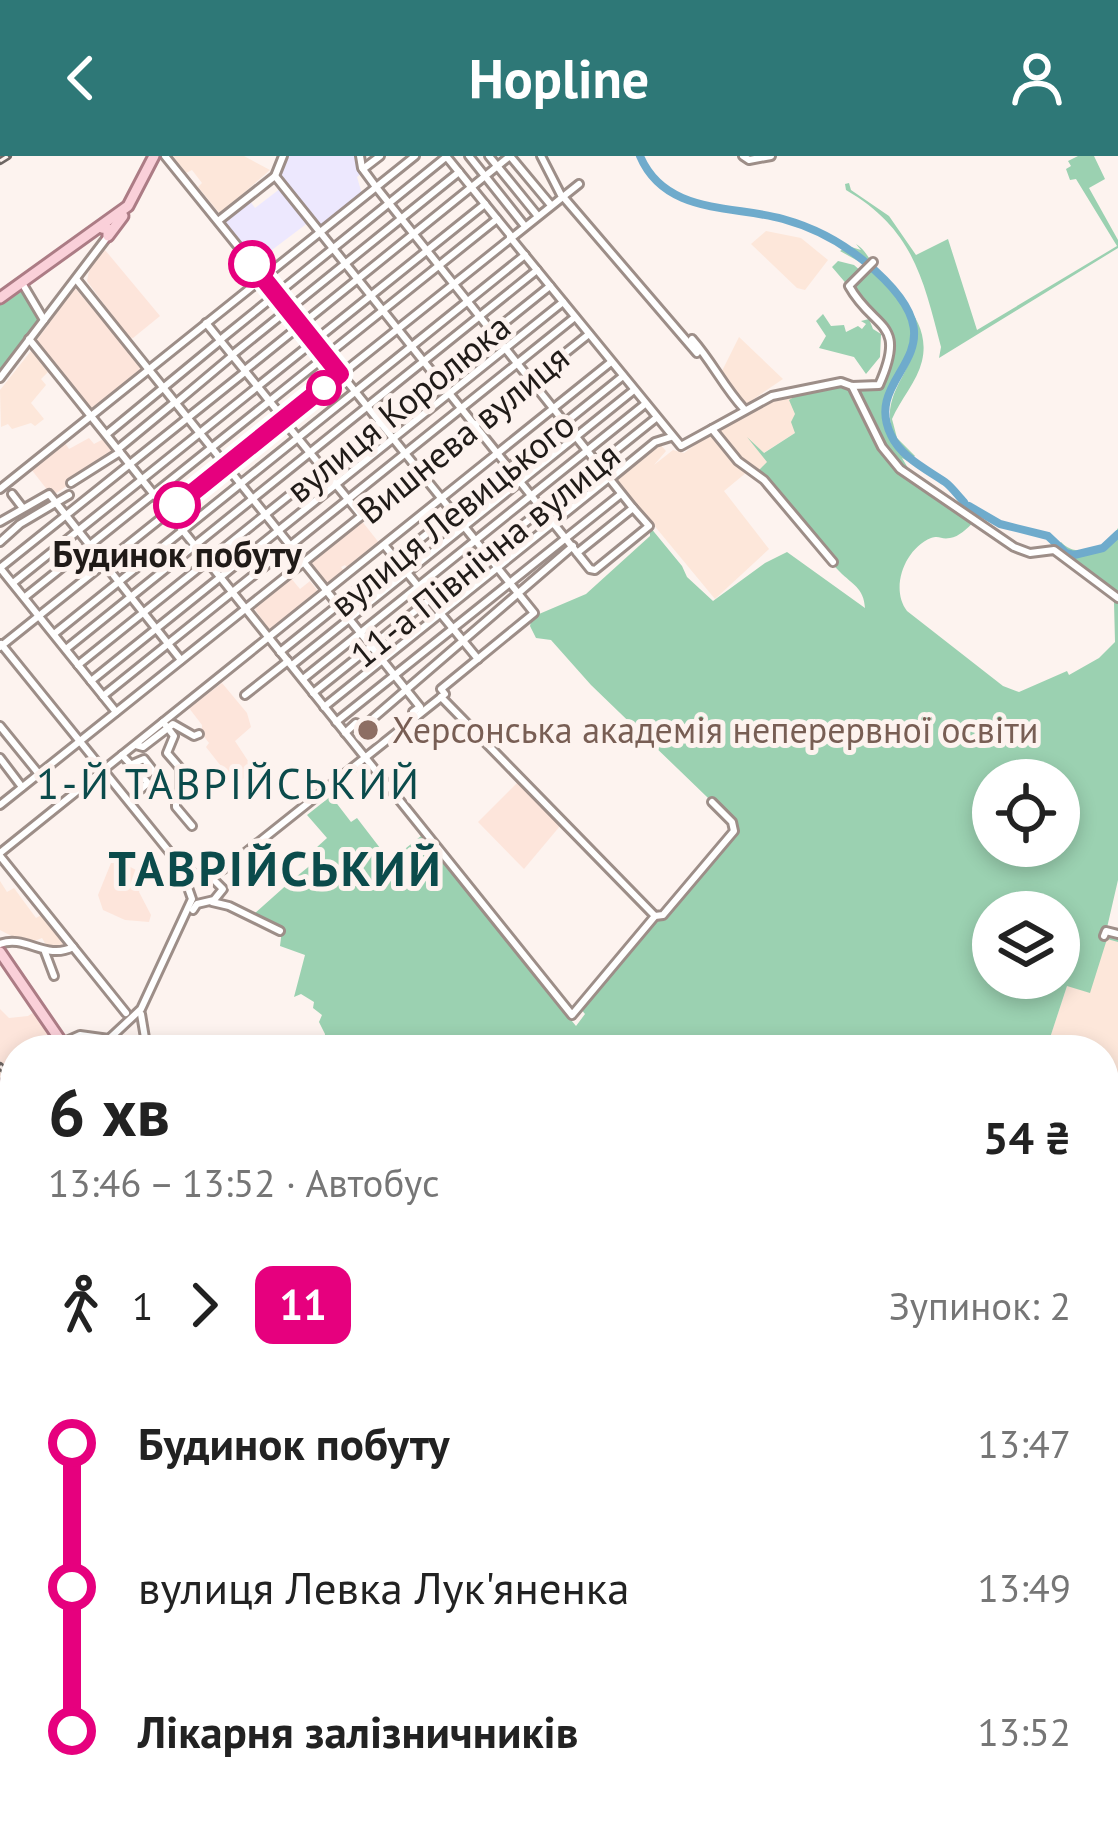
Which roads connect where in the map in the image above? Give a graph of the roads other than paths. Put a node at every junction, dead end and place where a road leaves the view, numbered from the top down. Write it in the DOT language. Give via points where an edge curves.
graph roads {
  1 [pos="154,156"];
  2 [pos="165,156"];
  3 [pos="283,156"];
  4 [pos="360,156"];
  5 [pos="380,156"];
  6 [pos="415,156"];
  7 [pos="446,156"];
  8 [pos="469,156"];
  9 [pos="490,156"];
  10 [pos="510,156"];
  11 [pos="541,156"];
  12 [pos="743,156"];
  13 [pos="771,156"];
  14 [pos="498,166"];
  15 [pos="363,169"];
  16 [pos="459,172"];
  17 [pos="275,176"];
  18 [pos="485,177"];
  19 [pos="579,184"];
  20 [pos="376,187"];
  21 [pos="472,188"];
  22 [pos="563,197"];
  23 [pos="389,202"];
  24 [pos="484,204"];
  25 [pos="550,205"];
  26 [pos="537,215"];
  27 [pos="401,218"];
  28 [pos="497,218"];
  29 [pos="218,221"];
  30 [pos="524,225"];
  31 [pos="104,232"];
  32 [pos="320,232"];
  33 [pos="414,234"];
  34 [pos="510,237"];
  35 [pos="333,248"];
  36 [pos="427,250"];
  37 [pos="525,256"];
  38 [pos="344,263"];
  39 [pos="870,264"];
  40 [pos="439,265"];
  41 [pos="537,270"];
  42 [pos="262,277"];
  43 [pos="76,279"];
  44 [pos="357,279"];
  45 [pos="22,283"];
  46 [pos="454,283"];
  47 [pos="550,286"];
  48 [pos="276,294"];
  49 [pos="370,296"];
  50 [pos="0,298"];
  51 [pos="468,301"];
  52 [pos="563,302"];
  53 [pos="288,309"];
  54 [pos="382,310"];
  55 [pos="480,316"];
  56 [pos="575,317"];
  57 [pos="44,320"];
  58 [pos="206,323"];
  59 [pos="301,325"];
  60 [pos="397,329"];
  61 [pos="494,332"];
  62 [pos="589,334"];
  63 [pos="29,339"];
  64 [pos="692,339"];
  65 [pos="220,340"];
  66 [pos="314,341"];
  67 [pos="411,346"];
  68 [pos="506,347"];
  69 [pos="697,353"];
  70 [pos="232,356"];
  71 [pos="326,356"];
  72 [pos="424,362"];
  73 [pos="518,362"];
  74 [pos="611,362"];
  75 [pos="148,369"];
  76 [pos="245,371"];
  77 [pos="340,374"];
  78 [pos="623,376"];
  79 [pos="436,377"];
  80 [pos="0,378"];
  81 [pos="531,378"];
  82 [pos="852,386"];
  83 [pos="257,387"];
  84 [pos="164,388"];
  85 [pos="634,390"];
  86 [pos="355,392"];
  87 [pos="450,393"];
  88 [pos="269,401"];
  89 [pos="176,403"];
  90 [pos="645,404"];
  91 [pos="367,406"];
  92 [pos="461,408"];
  93 [pos="555,408"];
  94 [pos="744,409"];
  95 [pos="92,415"];
  96 [pos="188,418"];
  97 [pos="656,418"];
  98 [pos="284,420"];
  99 [pos="565,422"];
  100 [pos="380,423"];
  101 [pos="475,424"];
  102 [pos="712,429"];
  103 [pos="199,432"];
  104 [pos="107,434"];
  105 [pos="577,436"];
  106 [pos="670,437"];
  107 [pos="298,438"];
  108 [pos="393,439"];
  109 [pos="211,448"];
  110 [pos="588,449"];
  111 [pos="119,450"];
  112 [pos="310,453"];
  113 [pos="404,453"];
  114 [pos="497,454"];
  115 [pos="598,463"];
  116 [pos="129,464"];
  117 [pos="226,466"];
  118 [pos="509,468"];
  119 [pos="323,469"];
  120 [pos="418,470"];
  121 [pos="610,478"];
  122 [pos="142,479"];
  123 [pos="520,482"];
  124 [pos="71,483"];
  125 [pos="240,484"];
  126 [pos="336,484"];
  127 [pos="0,489"];
  128 [pos="12,494"];
  129 [pos="69,494"];
  130 [pos="154,494"];
  131 [pos="621,494"];
  132 [pos="531,495"];
  133 [pos="253,499"];
  134 [pos="441,499"];
  135 [pos="348,500"];
  136 [pos="56,503"];
  137 [pos="22,507"];
  138 [pos="633,507"];
  139 [pos="543,509"];
  140 [pos="169,512"];
  141 [pos="452,513"];
  142 [pos="265,515"];
  143 [pos="361,515"];
  144 [pos="66,516"];
  145 [pos="1,517"];
  146 [pos="554,522"];
  147 [pos="464,527"];
  148 [pos="183,530"];
  149 [pos="77,531"];
  150 [pos="279,531"];
  151 [pos="566,538"];
  152 [pos="474,541"];
  153 [pos="0,542"];
  154 [pos="195,545"];
  155 [pos="290,545"];
  156 [pos="384,545"];
  157 [pos="89,546"];
  158 [pos="575,549"];
  159 [pos="485,554"];
  160 [pos="396,559"];
  161 [pos="208,561"];
  162 [pos="304,562"];
  163 [pos="833,562"];
  164 [pos="104,563"];
  165 [pos="0,568"];
  166 [pos="497,568"];
  167 [pos="407,573"];
  168 [pos="221,577"];
  169 [pos="508,581"];
  170 [pos="118,582"];
  171 [pos="13,583"];
  172 [pos="418,586"];
  173 [pos="233,592"];
  174 [pos="326,592"];
  175 [pos="519,596"];
  176 [pos="25,597"];
  177 [pos="130,597"];
  178 [pos="1118,598"];
  179 [pos="429,600"];
  180 [pos="338,606"];
  181 [pos="245,609"];
  182 [pos="142,613"];
  183 [pos="440,614"];
  184 [pos="39,616"];
  185 [pos="349,619"];
  186 [pos="451,628"];
  187 [pos="156,630"];
  188 [pos="360,633"];
  189 [pos="54,634"];
  190 [pos="269,638"];
  191 [pos="464,642"];
  192 [pos="168,644"];
  193 [pos="1,645"];
  194 [pos="371,647"];
  195 [pos="65,649"];
  196 [pos="280,652"];
  197 [pos="478,659"];
  198 [pos="181,660"];
  199 [pos="382,661"];
  200 [pos="290,663"];
  201 [pos="78,665"];
  202 [pos="394,674"];
  203 [pos="303,679"];
  204 [pos="91,681"];
  205 [pos="406,691"];
  206 [pos="314,693"];
  207 [pos="245,695"];
  208 [pos="104,696"];
  209 [pos="441,697"];
  210 [pos="324,707"];
  211 [pos="116,712"];
  212 [pos="416,717"];
  213 [pos="336,722"];
  214 [pos="165,725"];
  215 [pos="0,727"];
  216 [pos="345,733"];
  217 [pos="199,734"];
  218 [pos="80,741"];
  219 [pos="14,744"];
  220 [pos="122,755"];
  221 [pos="0,757"];
  222 [pos="365,758"];
  223 [pos="130,765"];
  224 [pos="103,770"];
  225 [pos="38,775"];
  226 [pos="162,782"];
  227 [pos="22,787"];
  228 [pos="141,789"];
  229 [pos="0,790"];
  230 [pos="4,802"];
  231 [pos="712,802"];
  232 [pos="192,826"];
  233 [pos="0,855"];
  234 [pos="232,864"];
  235 [pos="180,865"];
  236 [pos="204,876"];
  237 [pos="191,892"];
  238 [pos="208,899"];
  239 [pos="655,916"];
  240 [pos="186,924"];
  241 [pos="280,932"];
  242 [pos="1118,934"];
  243 [pos="1104,936"];
  244 [pos="174,941"];
  245 [pos="73,947"];
  246 [pos="0,948"];
  247 [pos="45,952"];
  248 [pos="169,961"];
  249 [pos="54,976"];
  250 [pos="138,1015"];
  251 [pos="54,1035"];
  252 [pos="113,1035"];
  253 [pos="144,1035"];
  1 -- 31 [label="main road" via="140,190"];
  2 -- 29 [label="street"];
  3 -- 17 [label="street"];
  4 -- 15 [label="street"];
  5 -- 15 [label="street"];
  6 -- 20 [label="street"];
  7 -- 16 [label="street"];
  7 -- 23 [label="street"];
  8 -- 18 [label="street"];
  9 -- 14 [label="street"];
  10 -- 14 [label="street"];
  10 -- 25 [label="street"];
  11 -- 22 [label="street"];
  12 -- 13 [label="street"];
  14 -- 18 [label="street"];
  14 -- 26 [label="street"];
  15 -- 20 [label="street"];
  16 -- 21 [label="street"];
  16 -- 27 [label="street"];
  17 -- 29 [label="street"];
  17 -- 32 [label="street"];
  18 -- 21 [label="street"];
  18 -- 30 [label="street"];
  19 -- 22 [label="street"];
  20 -- 23 [label="street"];
  20 -- 32 [label="street"];
  21 -- 24 [label="street"];
  21 -- 33 [label="street"];
  22 -- 25 [label="street"];
  22 -- 69 [label="street"];
  23 -- 27 [label="street"];
  23 -- 35 [label="street"];
  24 -- 28 [label="street"];
  24 -- 36 [label="street"];
  25 -- 26 [label="street"];
  26 -- 30 [label="street"];
  27 -- 33 [label="street"];
  27 -- 38 [label="street"];
  28 -- 34 [label="street"];
  28 -- 40 [label="street"];
  29 -- 42 [label="street"];
  30 -- 34 [label="street"];
  31 -- 43 [label="street"];
  31 -- 45 [label="main road"];
  32 -- 35 [label="street"];
  32 -- 42 [label="street"];
  33 -- 36 [label="street"];
  33 -- 44 [label="street"];
  34 -- 37 [label="street"];
  34 -- 46 [label="street"];
  35 -- 38 [label="street"];
  35 -- 48 [label="street"];
  36 -- 40 [label="street"];
  36 -- 49 [label="street"];
  37 -- 41 [label="street"];
  37 -- 51 [label="street"];
  38 -- 44 [label="street"];
  38 -- 53 [label="street"];
  39 -- 82 [label="street" via="849,286 887,328 890,352 879,385"];
  40 -- 46 [label="street"];
  40 -- 54 [label="street"];
  41 -- 47 [label="street"];
  41 -- 55 [label="street"];
  42 -- 48 [label="street"];
  42 -- 58 [label="street"];
  43 -- 57 [label="street"];
  43 -- 75 [label="street"];
  44 -- 49 [label="street"];
  44 -- 59 [label="street"];
  45 -- 50 [label="main road"];
  45 -- 57 [label="street"];
  46 -- 51 [label="street"];
  46 -- 60 [label="street"];
  47 -- 52 [label="street"];
  47 -- 61 [label="street, вулиця Королюка"];
  48 -- 53 [label="street"];
  48 -- 65 [label="street"];
  49 -- 54 [label="street"];
  49 -- 66 [label="street"];
  51 -- 55 [label="street"];
  51 -- 67 [label="street"];
  52 -- 56 [label="street"];
  52 -- 68 [label="street"];
  53 -- 59 [label="street"];
  53 -- 70 [label="street"];
  54 -- 60 [label="street"];
  54 -- 71 [label="street"];
  55 -- 61 [label="street"];
  55 -- 72 [label="street"];
  56 -- 62 [label="street"];
  56 -- 73 [label="street"];
  57 -- 63 [label="street"];
  58 -- 65 [label="street"];
  58 -- 75 [label="street"];
  59 -- 66 [label="street"];
  59 -- 76 [label="street"];
  60 -- 67 [label="street"];
  60 -- 77 [label="street"];
  61 -- 68 [label="street"];
  61 -- 79 [label="street, вулиця Королюка"];
  62 -- 74 [label="street"];
  62 -- 81 [label="street, Вишнева вулиця"];
  63 -- 80 [label="street"];
  63 -- 95 [label="street"];
  64 -- 94 [label="street"];
  65 -- 70 [label="street"];
  65 -- 84 [label="street"];
  66 -- 71 [label="street"];
  66 -- 83 [label="street"];
  67 -- 72 [label="street"];
  67 -- 86 [label="street"];
  68 -- 73 [label="street"];
  68 -- 87 [label="street"];
  70 -- 76 [label="street"];
  70 -- 89 [label="street"];
  71 -- 77 [label="street"];
  71 -- 88 [label="street"];
  72 -- 79 [label="street"];
  72 -- 91 [label="street"];
  73 -- 81 [label="street"];
  73 -- 92 [label="street"];
  74 -- 78 [label="street"];
  74 -- 93 [label="street"];
  75 -- 84 [label="street"];
  75 -- 95 [label="street"];
  76 -- 83 [label="street"];
  76 -- 96 [label="street"];
  77 -- 86 [label="street"];
  77 -- 98 [label="street"];
  78 -- 85 [label="street"];
  78 -- 99 [label="street, вулиця Левицького"];
  79 -- 87 [label="street"];
  79 -- 100 [label="street, вулиця Королюка"];
  81 -- 93 [label="street"];
  81 -- 101 [label="street, Вишнева вулиця"];
  82 -- 94 [label="street" via="794,390"];
  82 -- 178 [label="street" via="900,469 1014,547 1054,550"];
  83 -- 88 [label="street"];
  83 -- 103 [label="street"];
  84 -- 89 [label="street"];
  84 -- 104 [label="street"];
  85 -- 90 [label="street"];
  85 -- 105 [label="street"];
  86 -- 91 [label="street"];
  86 -- 107 [label="street"];
  87 -- 92 [label="street"];
  87 -- 108 [label="street"];
  88 -- 98 [label="street"];
  88 -- 109 [label="street"];
  89 -- 96 [label="street"];
  89 -- 111 [label="street"];
  90 -- 97 [label="street"];
  90 -- 110 [label="street"];
  91 -- 100 [label="street"];
  91 -- 112 [label="street"];
  92 -- 101 [label="street"];
  92 -- 113 [label="street"];
  93 -- 99 [label="street"];
  93 -- 114 [label="street"];
  94 -- 102 [label="street"];
  95 -- 104 [label="street"];
  95 -- 127 [label="street"];
  96 -- 103 [label="street"];
  96 -- 116 [label="street"];
  97 -- 106 [label="street"];
  97 -- 115 [label="street, 11-а Північна вулиця"];
  98 -- 107 [label="street"];
  98 -- 117 [label="street"];
  99 -- 105 [label="street"];
  99 -- 118 [label="street, вулиця Левицького"];
  100 -- 108 [label="street"];
  100 -- 119 [label="street, вулиця Королюка"];
  101 -- 114 [label="street"];
  101 -- 120 [label="street, Вишнева вулиця"];
  102 -- 106 [label="street" via="683,446"];
  102 -- 163 [label="street"];
  103 -- 109 [label="street"];
  103 -- 122 [label="street"];
  104 -- 111 [label="street"];
  105 -- 110 [label="street"];
  105 -- 123 [label="street"];
  106 -- 121 [label="street"];
  107 -- 112 [label="street"];
  107 -- 125 [label="street"];
  108 -- 113 [label="street"];
  108 -- 126 [label="street"];
  109 -- 117 [label="street"];
  109 -- 130 [label="street"];
  110 -- 115 [label="street"];
  110 -- 132 [label="street"];
  111 -- 116 [label="street"];
  111 -- 124 [label="street"];
  112 -- 119 [label="street"];
  112 -- 133 [label="street"];
  113 -- 120 [label="street"];
  113 -- 135 [label="street"];
  114 -- 118 [label="street"];
  114 -- 134 [label="street"];
  115 -- 121 [label="street"];
  115 -- 139 [label="street, 11-а Північна вулиця"];
  116 -- 122 [label="street"];
  116 -- 144 [label="street"];
  117 -- 125 [label="street"];
  117 -- 140 [label="street"];
  118 -- 123 [label="street"];
  118 -- 141 [label="street, вулиця Левицького"];
  119 -- 126 [label="street"];
  119 -- 142 [label="street, вулиця Королюка"];
  120 -- 134 [label="street"];
  120 -- 143 [label="street, Вишнева вулиця"];
  121 -- 131 [label="street"];
  121 -- 146 [label="street"];
  122 -- 130 [label="street"];
  122 -- 149 [label="street"];
  123 -- 132 [label="street"];
  123 -- 147 [label="street"];
  125 -- 133 [label="street"];
  125 -- 148 [label="street"];
  126 -- 135 [label="street"];
  126 -- 150 [label="street"];
  128 -- 137 [label="street"];
  129 -- 136 [label="street"];
  130 -- 140 [label="street"];
  130 -- 157 [label="street"];
  131 -- 138 [label="street"];
  131 -- 151 [label="street"];
  132 -- 139 [label="street"];
  132 -- 152 [label="street"];
  133 -- 142 [label="street"];
  133 -- 154 [label="street"];
  134 -- 141 [label="street"];
  134 -- 156 [label="street"];
  135 -- 143 [label="street"];
  135 -- 155 [label="street"];
  136 -- 137 [label="street" via="49,494"];
  136 -- 144 [label="street"];
  136 -- 153 [label="street"];
  137 -- 145 [label="street"];
  138 -- 158 [label="street"];
  138 -- 158 [label="street" via="649,526 594,571"];
  139 -- 146 [label="street"];
  139 -- 159 [label="street, 11-а Північна вулиця"];
  140 -- 148 [label="street"];
  140 -- 164 [label="street"];
  141 -- 147 [label="street"];
  141 -- 160 [label="street, вулиця Левицького"];
  142 -- 150 [label="street"];
  142 -- 161 [label="street, вулиця Королюка"];
  143 -- 162 [label="street, Вишнева вулиця"];
  144 -- 149 [label="street"];
  144 -- 165 [label="street"];
  146 -- 151 [label="street"];
  146 -- 166 [label="street"];
  147 -- 152 [label="street"];
  147 -- 167 [label="street"];
  148 -- 154 [label="street"];
  148 -- 170 [label="street"];
  149 -- 157 [label="street"];
  149 -- 171 [label="street"];
  150 -- 155 [label="street"];
  150 -- 168 [label="street"];
  151 -- 158 [label="street"];
  151 -- 169 [label="street"];
  152 -- 159 [label="street"];
  152 -- 172 [label="street"];
  154 -- 161 [label="street"];
  154 -- 177 [label="street"];
  155 -- 162 [label="street"];
  155 -- 173 [label="street"];
  156 -- 160 [label="street"];
  156 -- 174 [label="street"];
  157 -- 164 [label="street"];
  157 -- 176 [label="street"];
  158 -- 175 [label="street"];
  159 -- 166 [label="street"];
  159 -- 179 [label="street, 11-а Північна вулиця"];
  160 -- 167 [label="street"];
  160 -- 180 [label="street, вулиця Левицького"];
  161 -- 168 [label="street"];
  161 -- 182 [label="street, вулиця Королюка"];
  162 -- 174 [label="street"];
  162 -- 181 [label="street, Вишнева вулиця"];
  164 -- 170 [label="street"];
  164 -- 184 [label="street"];
  165 -- 171 [label="street"];
  166 -- 169 [label="street"];
  166 -- 183 [label="street"];
  167 -- 172 [label="street"];
  167 -- 185 [label="street"];
  168 -- 173 [label="street"];
  168 -- 187 [label="street"];
  169 -- 175 [label="street"];
  169 -- 186 [label="street"];
  170 -- 177 [label="street"];
  170 -- 189 [label="street"];
  171 -- 176 [label="street"];
  172 -- 179 [label="street"];
  172 -- 188 [label="street"];
  173 -- 181 [label="street"];
  173 -- 192 [label="street"];
  174 -- 180 [label="street"];
  174 -- 190 [label="street"];
  175 -- 191 [label="street"];
  175 -- 197 [label="street" via="534,613"];
  176 -- 184 [label="street"];
  177 -- 182 [label="street"];
  177 -- 195 [label="street"];
  179 -- 183 [label="street"];
  179 -- 194 [label="street, 11-а Північна вулиця"];
  180 -- 185 [label="street"];
  180 -- 196 [label="street, вулиця Левицького"];
  181 -- 190 [label="street"];
  181 -- 198 [label="street, Вишнева вулиця"];
  182 -- 187 [label="street"];
  182 -- 201 [label="street, вулиця Королюка"];
  183 -- 186 [label="street"];
  183 -- 199 [label="street"];
  184 -- 189 [label="street"];
  184 -- 193 [label="street"];
  185 -- 188 [label="street"];
  185 -- 200 [label="street"];
  186 -- 191 [label="street"];
  186 -- 202 [label="street"];
  187 -- 192 [label="street"];
  187 -- 204 [label="street"];
  188 -- 194 [label="street"];
  188 -- 203 [label="street"];
  189 -- 195 [label="street"];
  190 -- 196 [label="street"];
  190 -- 214 [label="street"];
  191 -- 197 [label="street"];
  191 -- 205 [label="street"];
  192 -- 198 [label="street"];
  192 -- 208 [label="street"];
  193 -- 218 [label="street"];
  194 -- 199 [label="street"];
  194 -- 206 [label="street, 11-а Північна вулиця"];
  195 -- 201 [label="street"];
  196 -- 200 [label="street"];
  197 -- 209 [label="street"];
  198 -- 211 [label="street, Вишнева вулиця"];
  199 -- 202 [label="street"];
  199 -- 210 [label="street"];
  200 -- 203 [label="street"];
  200 -- 207 [label="street"];
  201 -- 204 [label="street"];
  202 -- 205 [label="street"];
  202 -- 213 [label="street"];
  203 -- 206 [label="street"];
  204 -- 208 [label="street"];
  205 -- 212 [label="street" via="419,707"];
  205 -- 216 [label="street"];
  206 -- 210 [label="street"];
  208 -- 211 [label="street"];
  209 -- 212 [label="street"];
  209 -- 239 [label="street"];
  210 -- 213 [label="street"];
  211 -- 218 [label="street, Вишнева вулиця"];
  212 -- 222 [label="street"];
  213 -- 216 [label="street"];
  214 -- 217 [label="street"];
  214 -- 220 [label="street"];
  214 -- 232 [label="street" via="173,736 167,753 180,768 176,807"];
  215 -- 219 [label="street"];
  216 -- 222 [label="street"];
  218 -- 224 [label="street"];
  218 -- 225 [label="street, Вишнева вулиця"];
  219 -- 221 [label="street"];
  219 -- 225 [label="street"];
  220 -- 223 [label="street"];
  220 -- 224 [label="street"];
  221 -- 227 [label="street"];
  222 -- 234 [label="street"];
  222 -- 239 [label="street" via="572,1015"];
  223 -- 226 [label="street" via="144,759"];
  223 -- 228 [label="street" via="148,784"];
  224 -- 233 [label="street"];
  224 -- 235 [label="street"];
  225 -- 227 [label="street, Вишнева вулиця"];
  227 -- 230 [label="street, Вишнева вулиця"];
  229 -- 230 [label="street"];
  231 -- 239 [label="street" via="734,831"];
  233 -- 245 [label="street"];
  234 -- 236 [label="street"];
  234 -- 238 [label="street"];
  235 -- 236 [label="street"];
  235 -- 237 [label="street"];
  236 -- 237 [label="street"];
  236 -- 238 [label="street"];
  237 -- 238 [label="street"];
  238 -- 240 [label="street"];
  238 -- 241 [label="street"];
  238 -- 244 [label="street"];
  240 -- 244 [label="street"];
  240 -- 248 [label="street"];
  242 -- 243 [label="street"];
  244 -- 248 [label="street"];
  244 -- 250 [label="street"];
  245 -- 247 [label="street"];
  245 -- 250 [label="street"];
  246 -- 247 [label="street" via="10,940"];
  246 -- 251 [label="main road"];
  247 -- 249 [label="street"];
  248 -- 250 [label="street"];
  250 -- 252 [label="street"];
  250 -- 253 [label="street"];
}
